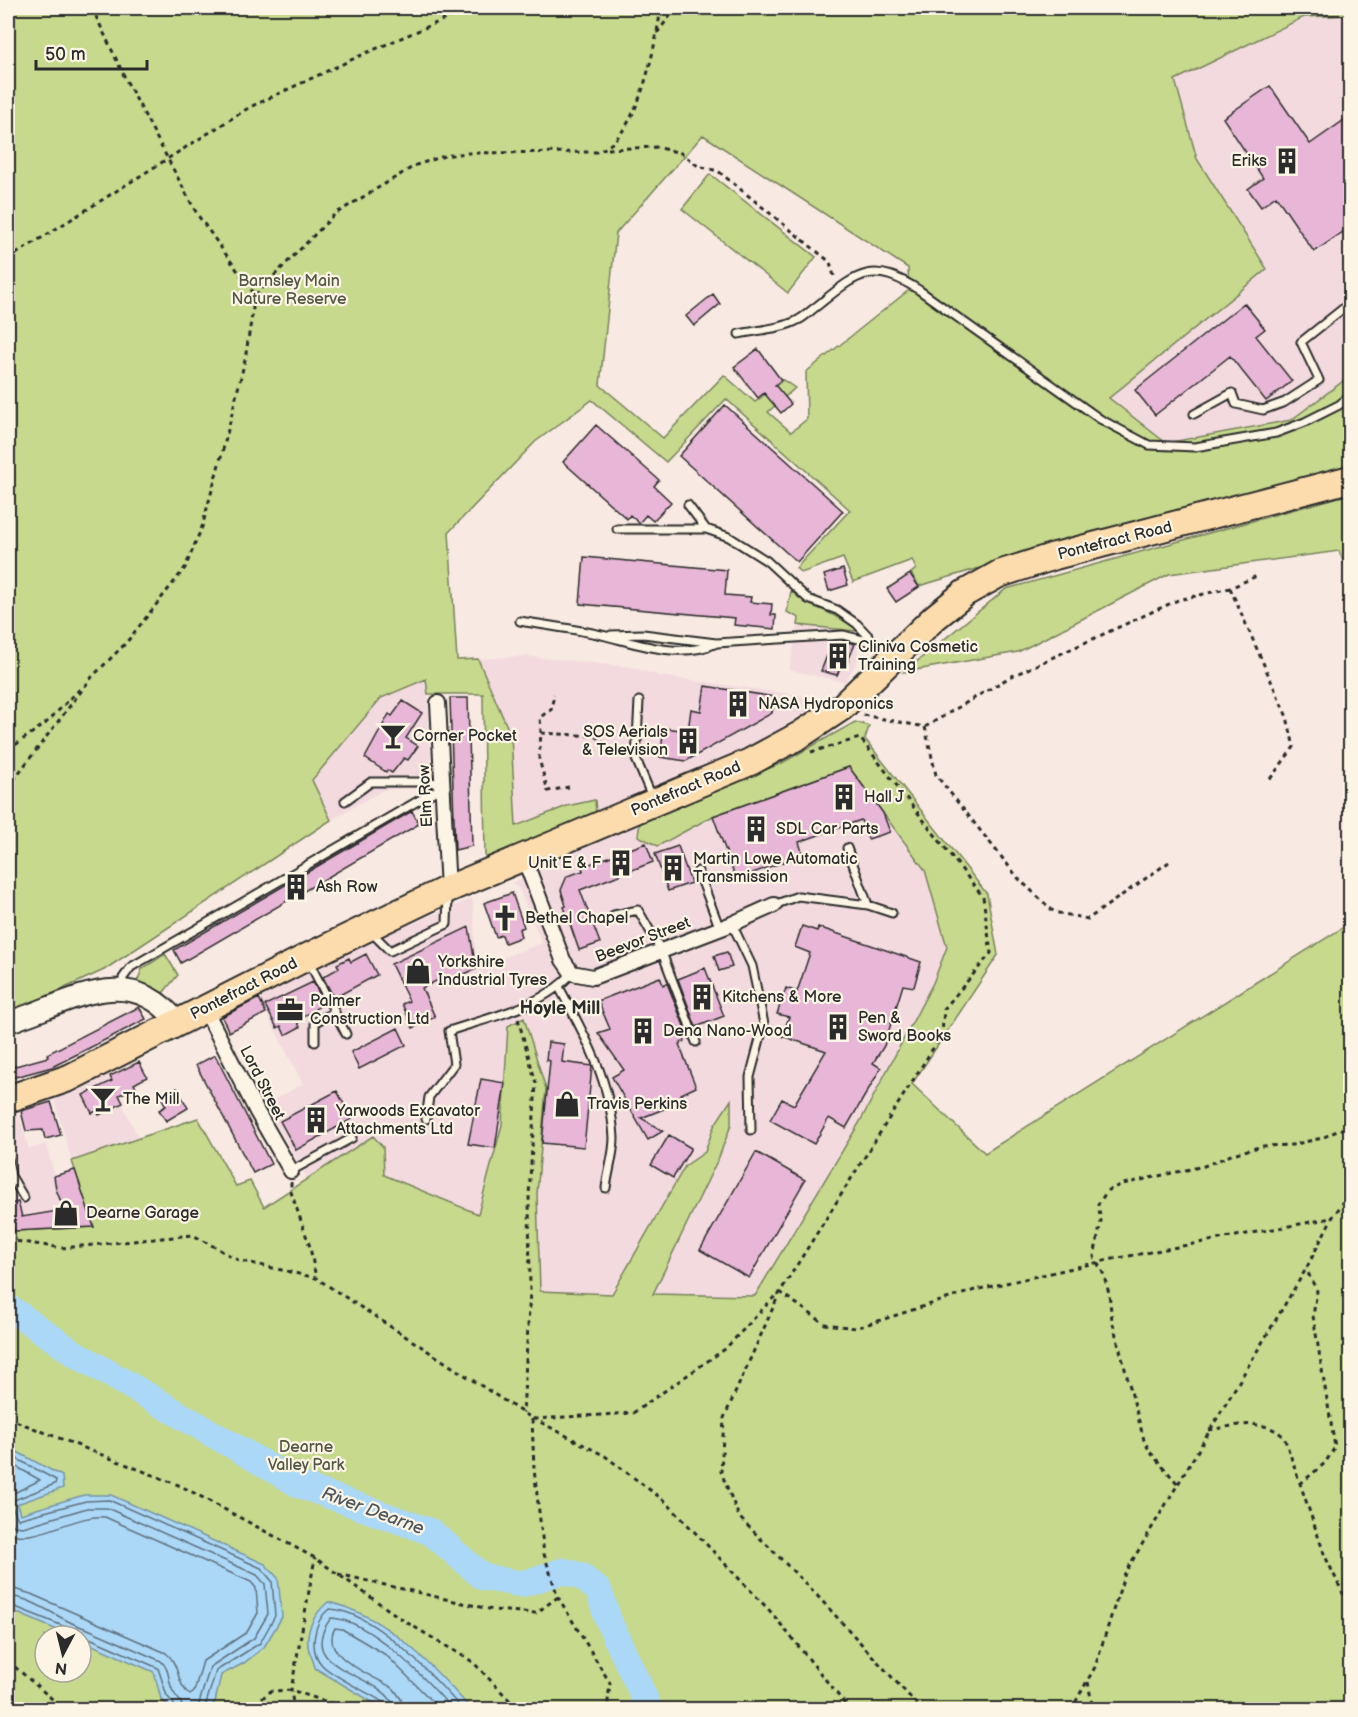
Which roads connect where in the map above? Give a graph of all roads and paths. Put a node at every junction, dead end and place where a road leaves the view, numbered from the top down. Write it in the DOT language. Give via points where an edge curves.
graph roads {
  1 [pos="92,8"];
  2 [pos="471,8"];
  3 [pos="662,8"];
  4 [pos="676,8"];
  5 [pos="657,34"];
  6 [pos="606,149"];
  7 [pos="167,157"];
  8 [pos="8,259"];
  9 [pos="850,280"];
  10 [pos="255,295"];
  11 [pos="1350,303"];
  12 [pos="739,334"];
  13 [pos="1350,396"];
  14 [pos="1194,414"];
  15 [pos="1350,479"];
  16 [pos="688,505"];
  17 [pos="617,529"];
  18 [pos="706,530"];
  19 [pos="1259,575"];
  20 [pos="1230,588"];
  21 [pos="520,621"];
  22 [pos="605,636"];
  23 [pos="717,643"];
  24 [pos="884,650"];
  25 [pos="92,677"];
  26 [pos="554,694"];
  27 [pos="639,701"];
  28 [pos="438,702"];
  29 [pos="842,707"];
  30 [pos="925,727"];
  31 [pos="542,733"];
  32 [pos="782,744"];
  33 [pos="8,750"];
  34 [pos="636,759"];
  35 [pos="1270,779"];
  36 [pos="8,787"];
  37 [pos="442,787"];
  38 [pos="569,787"];
  39 [pos="345,801"];
  40 [pos="655,802"];
  41 [pos="847,848"];
  42 [pos="524,858"];
  43 [pos="1169,862"];
  44 [pos="698,871"];
  45 [pos="448,889"];
  46 [pos="774,905"];
  47 [pos="868,905"];
  48 [pos="892,913"];
  49 [pos="614,915"];
  50 [pos="726,926"];
  51 [pos="661,950"];
  52 [pos="306,957"];
  53 [pos="572,973"];
  54 [pos="560,987"];
  55 [pos="123,991"];
  56 [pos="205,1009"];
  57 [pos="516,1009"];
  58 [pos="335,1012"];
  59 [pos="8,1022"];
  60 [pos="178,1023"];
  61 [pos="346,1034"];
  62 [pos="315,1042"];
  63 [pos="696,1042"];
  64 [pos="8,1099"];
  65 [pos="426,1119"];
  66 [pos="1350,1125"];
  67 [pos="751,1130"];
  68 [pos="352,1138"];
  69 [pos="8,1159"];
  70 [pos="291,1171"];
  71 [pos="606,1188"];
  72 [pos="1350,1193"];
  73 [pos="24,1198"];
  74 [pos="1332,1218"];
  75 [pos="8,1240"];
  76 [pos="1095,1263"];
  77 [pos="1306,1269"];
  78 [pos="315,1278"];
  79 [pos="780,1292"];
  80 [pos="523,1413"];
  81 [pos="8,1418"];
  82 [pos="532,1419"];
  83 [pos="1209,1430"];
  84 [pos="1177,1483"];
  85 [pos="1300,1484"];
  86 [pos="315,1557"];
  87 [pos="337,1573"];
  88 [pos="558,1597"];
  89 [pos="1350,1608"];
  90 [pos="8,1661"];
  91 [pos="1088,1680"];
  92 [pos="291,1690"];
  93 [pos="65,1710"];
  94 [pos="248,1710"];
  95 [pos="294,1710"];
  96 [pos="351,1710"];
  97 [pos="519,1710"];
  98 [pos="607,1710"];
  99 [pos="850,1710"];
  100 [pos="922,1710"];
  101 [pos="1071,1710"];
  102 [pos="1093,1710"];
  1 -- 7 [label="path"];
  2 -- 7 [label="path" via="250,107"];
  3 -- 5 [label="path"];
  4 -- 5 [label="path"];
  5 -- 6 [label="path" via="638,101 618,138"];
  6 -- 9 [label="path" via="656,147 681,153 698,166 718,171 830,262 834,276"];
  6 -- 10 [label="path" via="467,153 416,165 335,214"];
  7 -- 8 [label="path"];
  7 -- 10 [label="path" via="197,214"];
  9 -- 12 [label="lane" via="798,321"];
  9 -- 13 [label="lane" via="867,273 898,276 1100,419 1149,445 1194,447 1276,433 1339,405"];
  10 -- 25 [label="path" via="245,360 225,442 202,527 185,568 126,643"];
  11 -- 14 [label="lane" via="1301,342 1319,380 1285,402 1263,410 1236,404 1232,393"];
  15 -- 24 [label="highway, Pontefract Road" via="1009,570 965,593"];
  16 -- 18 [label="lane"];
  17 -- 18 [label="lane"];
  18 -- 24 [label="lane" via="729,537 767,561 808,599 837,610"];
  19 -- 20 [label="path"];
  20 -- 30 [label="path" via="1178,600 1010,677"];
  20 -- 35 [label="path" via="1287,717 1294,747"];
  21 -- 22 [label="lane"];
  22 -- 23 [label="lane" via="643,634"];
  22 -- 23 [label="lane" via="635,646 698,652"];
  23 -- 24 [label="lane" via="843,635"];
  24 -- 29 [label="highway, Pontefract Road"];
  25 -- 33 [label="path" via="46,723"];
  25 -- 36 [label="path"];
  26 -- 31 [label="path" via="550,710 540,717"];
  27 -- 34 [label="lane"];
  28 -- 37 [label="street, Elm Row"];
  29 -- 30 [label="path"];
  29 -- 32 [label="highway, Pontefract Road"];
  30 -- 43 [label="path" via="936,775 1019,879 1054,912 1088,919"];
  31 -- 34 [label="path" via="596,736 611,750"];
  31 -- 38 [label="path" via="539,759 548,791"];
  32 -- 40 [label="highway, Pontefract Road"];
  32 -- 79 [label="path" via="804,754 860,738 983,897 991,953 944,1009 942,1034"];
  34 -- 40 [label="lane"];
  37 -- 39 [label="lane" via="432,782 371,783"];
  37 -- 45 [label="street, Elm Row"];
  37 -- 55 [label="lane" via="131,967 123,978"];
  40 -- 42 [label="highway, Pontefract Road"];
  41 -- 47 [label="lane"];
  42 -- 45 [label="highway, Pontefract Road"];
  42 -- 53 [label="street" via="563,960"];
  44 -- 50 [label="lane"];
  45 -- 52 [label="highway, Pontefract Road"];
  46 -- 47 [label="lane" via="798,896"];
  46 -- 50 [label="street, Beevor Street"];
  47 -- 48 [label="lane"];
  49 -- 51 [label="lane" via="639,910"];
  50 -- 51 [label="street, Beevor Street"];
  50 -- 67 [label="lane" via="752,966 764,1024 750,1077"];
  51 -- 53 [label="street, Beevor Street" via="593,977"];
  51 -- 63 [label="lane"];
  52 -- 56 [label="highway, Pontefract Road"];
  52 -- 58 [label="lane"];
  53 -- 54 [label="lane"];
  54 -- 57 [label="lane"];
  54 -- 71 [label="lane" via="597,1059 609,1103 614,1140"];
  55 -- 59 [label="street" via="92,991"];
  55 -- 60 [label="street" via="158,1003"];
  56 -- 60 [label="highway, Pontefract Road"];
  56 -- 70 [label="street, Lord Street"];
  57 -- 65 [label="lane" via="449,1031 453,1064 429,1097"];
  57 -- 80 [label="path" via="536,1083 530,1195 531,1291"];
  58 -- 61 [label="lane"];
  58 -- 62 [label="lane" via="315,1022"];
  60 -- 64 [label="highway, Pontefract Road" via="70,1081"];
  66 -- 76 [label="path" via="1322,1138 1263,1146 1204,1166 1108,1190 1098,1204 1101,1221 1094,1247"];
  68 -- 70 [label="lane"];
  69 -- 73 [label="lane" via="11,1176"];
  70 -- 78 [label="path" via="291,1192 310,1247"];
  72 -- 74 [label="path"];
  74 -- 76 [label="path"];
  74 -- 77 [label="path"];
  75 -- 78 [label="path" via="62,1248 193,1236 238,1260"];
  76 -- 79 [label="path" via="975,1290 856,1328 825,1324"];
  76 -- 84 [label="path" via="1103,1273 1109,1293 1112,1320 1144,1440"];
  77 -- 83 [label="path"];
  77 -- 85 [label="path" via="1317,1291 1313,1316 1335,1447 1325,1463"];
  78 -- 80 [label="path"];
  79 -- 82 [label="path" via="725,1349 633,1413"];
  79 -- 100 [label="path" via="724,1418 721,1472 739,1517"];
  80 -- 82 [label="path"];
  81 -- 86 [label="path" via="181,1486"];
  82 -- 88 [label="path" via="544,1554"];
  82 -- 99 [label="path" via="605,1456 666,1502 770,1611"];
  83 -- 84 [label="path"];
  83 -- 85 [label="path" via="1247,1424 1277,1430 1284,1437"];
  84 -- 91 [label="path" via="1125,1573"];
  85 -- 89 [label="path" via="1324,1556"];
  86 -- 87 [label="path"];
  86 -- 92 [label="path"];
  87 -- 88 [label="path" via="493,1610 536,1613"];
  87 -- 97 [label="path" via="406,1622 473,1662"];
  88 -- 98 [label="path" via="609,1683"];
  90 -- 93 [label="path"];
  91 -- 101 [label="path"];
  91 -- 102 [label="path"];
  92 -- 94 [label="path" via="271,1691"];
  92 -- 95 [label="path"];
  92 -- 96 [label="path"];
}
